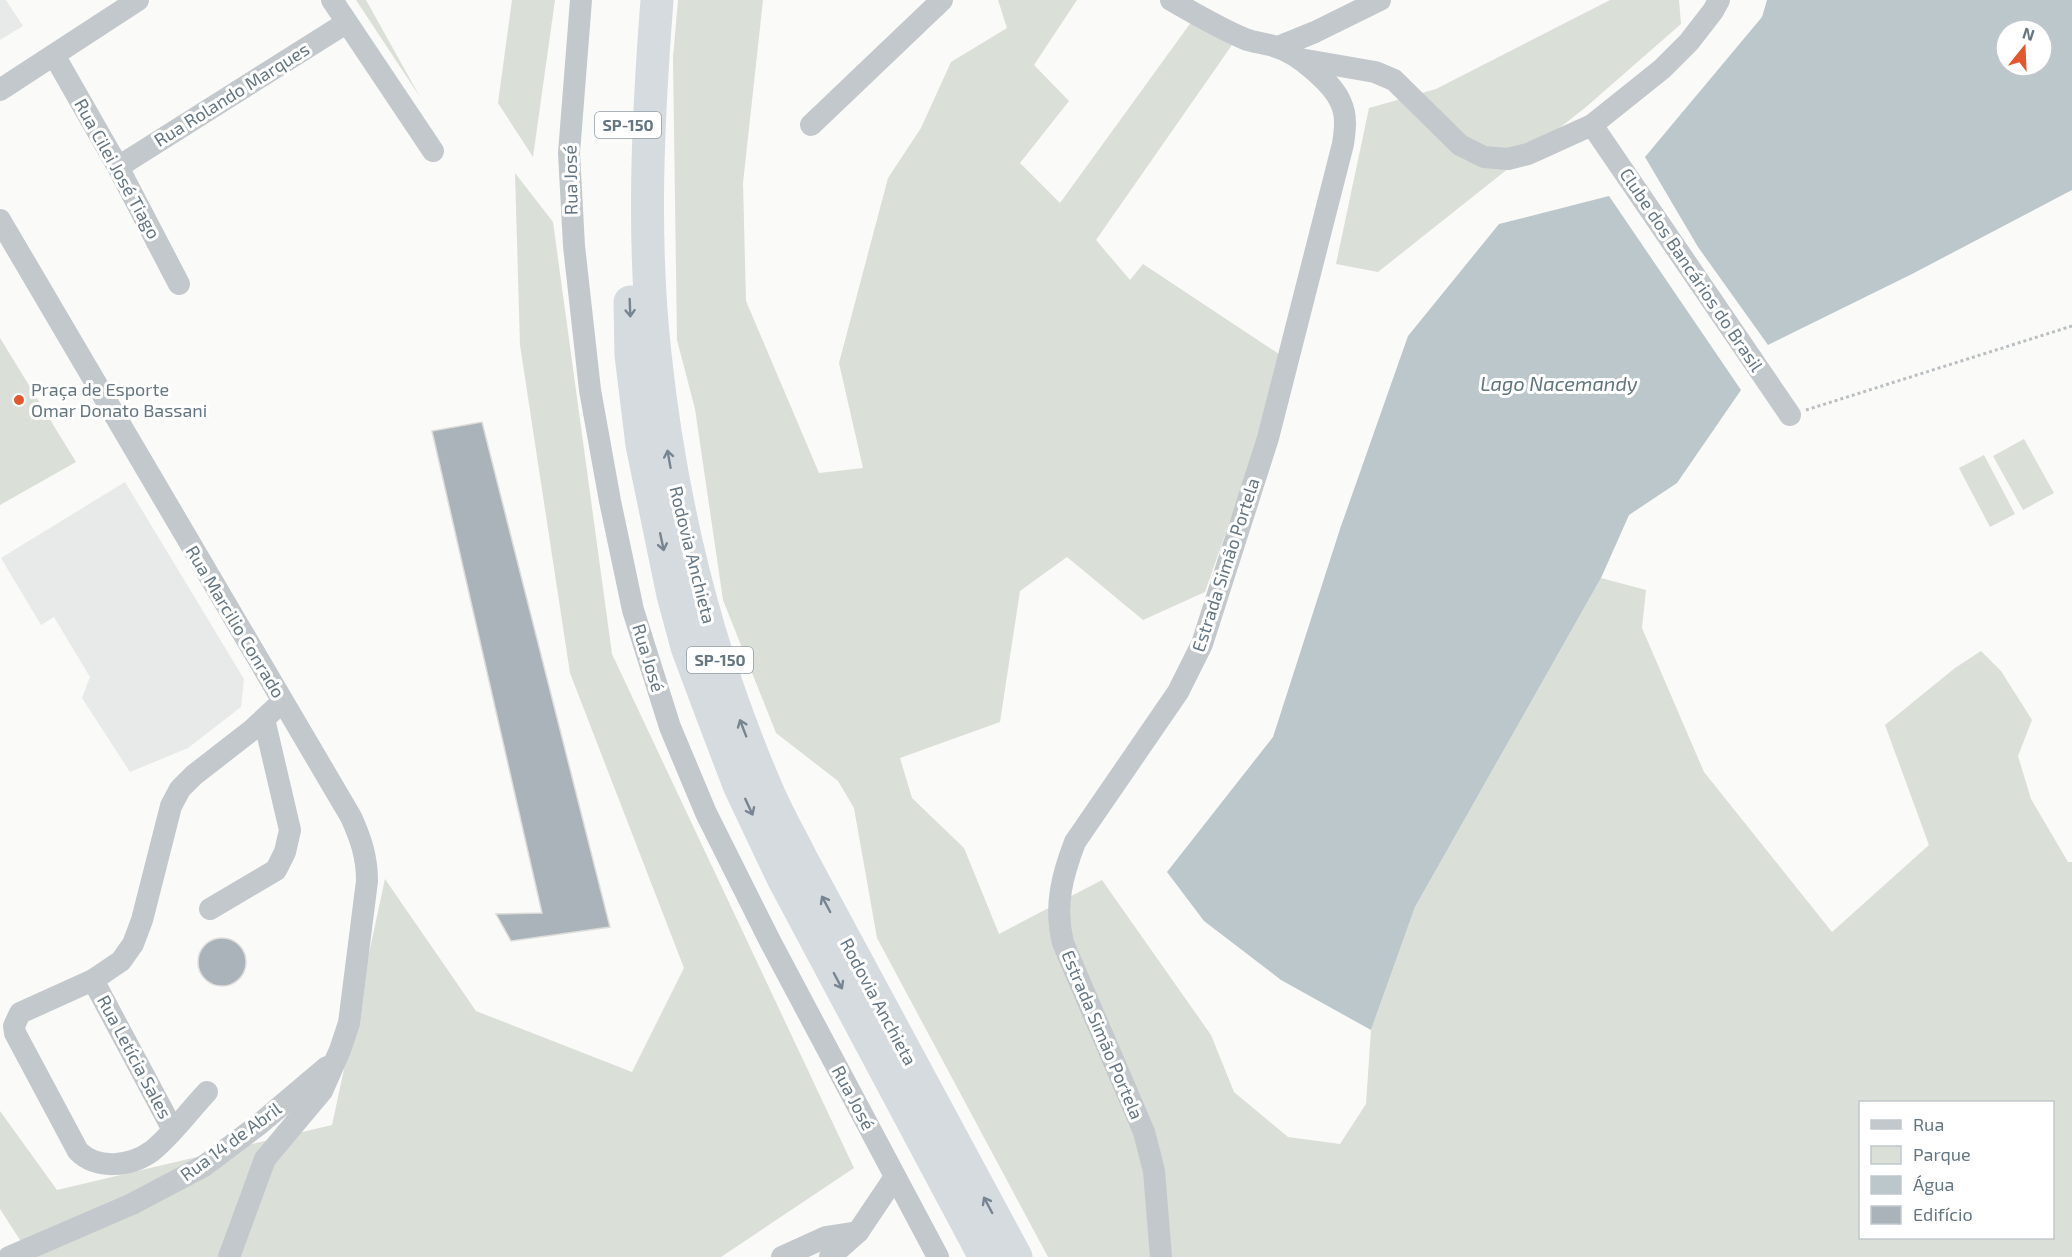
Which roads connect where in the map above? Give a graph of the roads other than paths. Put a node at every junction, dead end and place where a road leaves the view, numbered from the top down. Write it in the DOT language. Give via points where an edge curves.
graph roads {
  1 [pos="138,0"];
  2 [pos="332,0"];
  3 [pos="582,0"];
  4 [pos="635,0"];
  5 [pos="657,0"];
  6 [pos="942,0"];
  7 [pos="1171,0"];
  8 [pos="1380,0"];
  9 [pos="1719,0"];
  10 [pos="346,23"];
  11 [pos="1278,47"];
  12 [pos="54,55"];
  13 [pos="1300,59"];
  14 [pos="0,90"];
  15 [pos="811,125"];
  16 [pos="1592,125"];
  17 [pos="433,151"];
  18 [pos="118,167"];
  19 [pos="0,220"];
  20 [pos="179,284"];
  21 [pos="1790,415"];
  22 [pos="282,702"];
  23 [pos="264,719"];
  24 [pos="210,909"];
  25 [pos="93,980"];
  26 [pos="340,1050"];
  27 [pos="207,1092"];
  28 [pos="173,1130"];
  29 [pos="895,1177"];
  30 [pos="858,1232"];
  31 [pos="9,1257"];
  32 [pos="229,1257"];
  33 [pos="782,1257"];
  34 [pos="830,1257"];
  35 [pos="938,1257"];
  36 [pos="985,1257"];
  37 [pos="1016,1257"];
  38 [pos="1161,1257"];
  1 -- 12 [label="street"];
  2 -- 10 [label="street"];
  3 -- 29 [label="street, Rua José" via="569,153 574,246 590,390 633,610 670,727 706,813"];
  4 -- 36 [label="highway, Rodovia Anchieta / SP-150, one-way" via="626,164 631,355 642,445 687,647 739,785 783,878"];
  37 -- 5 [label="highway, Rodovia Anchieta / SP-150, one-way" via="769,793 698,594 677,503 654,352 648,229"];
  6 -- 15 [label="street"];
  7 -- 11 [label="street, Estrada Simão Portela" via="1247,39"];
  8 -- 11 [label="street"];
  9 -- 16 [label="street" via="1689,42 1662,69"];
  10 -- 17 [label="street"];
  10 -- 18 [label="street, Rua Rolando Marques"];
  11 -- 13 [label="street, Estrada Simão Portela"];
  12 -- 14 [label="street"];
  12 -- 18 [label="street, Rua Cilei José Tiago"];
  13 -- 16 [label="street" via="1375,72 1394,80 1460,145 1484,157 1508,159 1528,154"];
  13 -- 38 [label="street, Estrada Simão Portela" via="1329,85 1341,102 1345,122 1343,144 1268,438 1202,644 1178,692 1075,842 1058,908 1063,943 1144,1132 1154,1171"];
  16 -- 21 [label="street, Clube dos Bancários do Brasil"];
  18 -- 20 [label="street, Rua Cilei José Tiago"];
  19 -- 22 [label="street, Rua Marcilio Conrado"];
  22 -- 23 [label="street"];
  22 -- 26 [label="street, Rua Marcilio Conrado" via="351,817 367,861 349,1023"];
  23 -- 24 [label="street" via="290,830 285,852 276,870"];
  23 -- 25 [label="street" via="180,789 171,806 133,944 121,961"];
  25 -- 28 [label="street, Rua Letícia Sales"];
  25 -- 28 [label="street, Rua Letícia Sales" via="20,1013 15,1033 78,1151 86,1158 107,1164 136,1159"];
  26 -- 31 [label="street, Rua 14 de Abril" via="314,1080 204,1166 132,1204"];
  26 -- 32 [label="street, Rua Marcilio Conrado" via="317,1098 265,1159"];
  27 -- 28 [label="street"];
  29 -- 30 [label="street"];
  29 -- 35 [label="street, Rua José"];
  30 -- 33 [label="street" via="826,1237"];
  30 -- 34 [label="street"];
}
